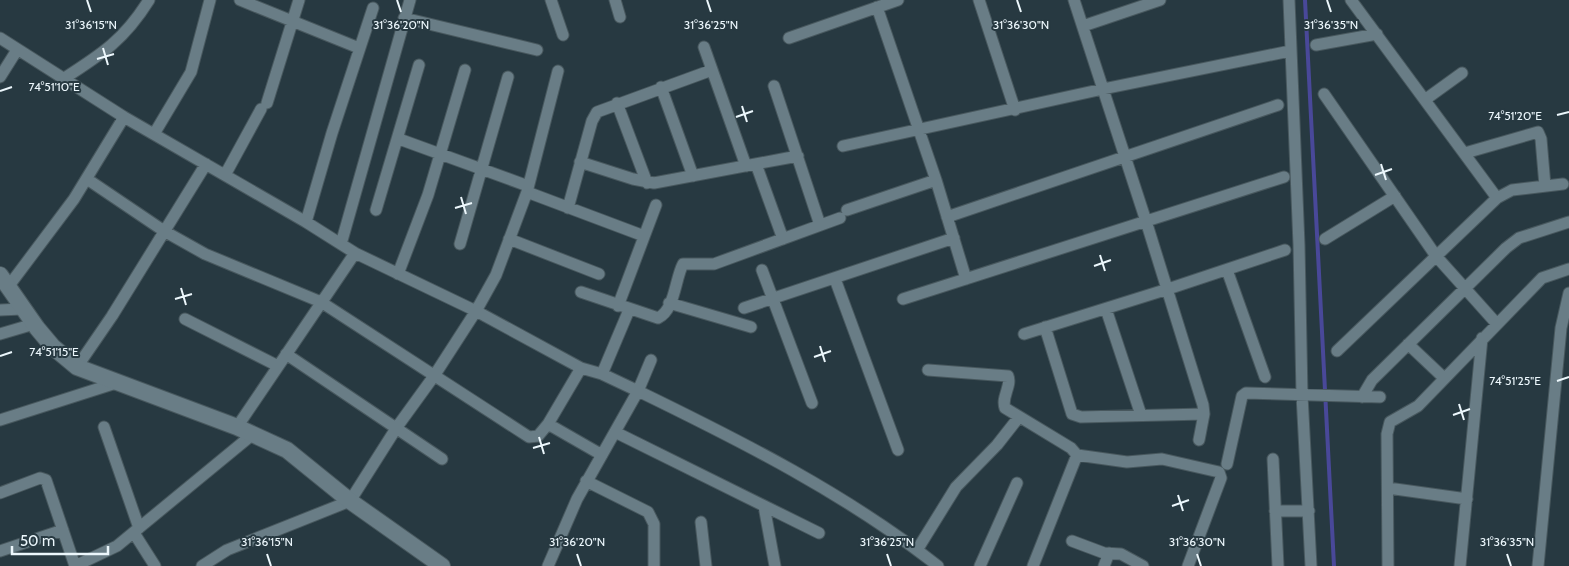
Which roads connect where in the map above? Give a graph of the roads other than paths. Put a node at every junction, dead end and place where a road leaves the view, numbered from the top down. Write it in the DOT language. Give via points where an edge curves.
graph roads {
  1 [pos="150,0"];
  2 [pos="210,0"];
  3 [pos="240,0"];
  4 [pos="299,0"];
  5 [pos="410,0"];
  6 [pos="552,0"];
  7 [pos="615,0"];
  8 [pos="898,0"];
  9 [pos="979,0"];
  10 [pos="1074,0"];
  11 [pos="1160,0"];
  12 [pos="1289,0"];
  13 [pos="1352,0"];
  14 [pos="877,7"];
  15 [pos="373,8"];
  16 [pos="620,17"];
  17 [pos="404,18"];
  18 [pos="293,24"];
  19 [pos="1082,26"];
  20 [pos="1377,34"];
  21 [pos="563,35"];
  22 [pos="0,38"];
  23 [pos="789,38"];
  24 [pos="1316,46"];
  25 [pos="704,47"];
  26 [pos="359,48"];
  27 [pos="18,50"];
  28 [pos="537,50"];
  29 [pos="1290,51"];
  30 [pos="419,65"];
  31 [pos="465,70"];
  32 [pos="712,70"];
  33 [pos="558,71"];
  34 [pos="1462,74"];
  35 [pos="0,77"];
  36 [pos="508,77"];
  37 [pos="63,79"];
  38 [pos="774,86"];
  39 [pos="661,88"];
  40 [pos="1103,89"];
  41 [pos="1324,94"];
  42 [pos="1426,99"];
  43 [pos="616,103"];
  44 [pos="1278,105"];
  45 [pos="1015,110"];
  46 [pos="124,117"];
  47 [pos="919,129"];
  48 [pos="154,134"];
  49 [pos="399,139"];
  50 [pos="843,146"];
  51 [pos="440,154"];
  52 [pos="1465,154"];
  53 [pos="798,156"];
  54 [pos="1125,156"];
  55 [pos="580,162"];
  56 [pos="206,164"];
  57 [pos="751,165"];
  58 [pos="481,170"];
  59 [pos="225,175"];
  60 [pos="693,176"];
  61 [pos="1284,177"];
  62 [pos="87,179"];
  63 [pos="936,180"];
  64 [pos="647,183"];
  65 [pos="1563,184"];
  66 [pos="1545,186"];
  67 [pos="528,189"];
  68 [pos="1394,196"];
  69 [pos="1497,198"];
  70 [pos="656,205"];
  71 [pos="568,208"];
  72 [pos="376,210"];
  73 [pos="947,217"];
  74 [pos="1146,221"];
  75 [pos="306,222"];
  76 [pos="1569,222"];
  77 [pos="820,225"];
  78 [pos="164,232"];
  79 [pos="644,236"];
  80 [pos="954,238"];
  81 [pos="509,239"];
  82 [pos="782,239"];
  83 [pos="1326,240"];
  84 [pos="341,244"];
  85 [pos="460,244"];
  86 [pos="1285,250"];
  87 [pos="355,253"];
  88 [pos="1436,256"];
  89 [pos="1569,269"];
  90 [pos="762,270"];
  91 [pos="1227,270"];
  92 [pos="398,274"];
  93 [pos="599,274"];
  94 [pos="835,279"];
  95 [pos="966,279"];
  96 [pos="4,281"];
  97 [pos="1464,289"];
  98 [pos="1168,290"];
  99 [pos="581,292"];
  100 [pos="1569,293"];
  101 [pos="772,299"];
  102 [pos="904,299"];
  103 [pos="321,302"];
  104 [pos="669,303"];
  105 [pos="1567,307"];
  106 [pos="624,308"];
  107 [pos="744,308"];
  108 [pos="22,309"];
  109 [pos="1106,309"];
  110 [pos="0,310"];
  111 [pos="476,311"];
  112 [pos="184,319"];
  113 [pos="1496,323"];
  114 [pos="34,324"];
  115 [pos="751,327"];
  116 [pos="1045,328"];
  117 [pos="0,334"];
  118 [pos="1024,334"];
  119 [pos="1482,338"];
  120 [pos="1408,344"];
  121 [pos="1337,351"];
  122 [pos="286,354"];
  123 [pos="651,360"];
  124 [pos="278,366"];
  125 [pos="77,367"];
  126 [pos="581,368"];
  127 [pos="928,370"];
  128 [pos="602,374"];
  129 [pos="434,376"];
  130 [pos="1265,377"];
  131 [pos="1444,378"];
  132 [pos="116,383"];
  133 [pos="638,391"];
  134 [pos="1304,395"];
  135 [pos="1362,397"];
  136 [pos="1380,397"];
  137 [pos="812,403"];
  138 [pos="1204,414"];
  139 [pos="1141,416"];
  140 [pos="1019,417"];
  141 [pos="0,420"];
  142 [pos="548,424"];
  143 [pos="104,427"];
  144 [pos="237,427"];
  145 [pos="397,428"];
  146 [pos="615,432"];
  147 [pos="253,434"];
  148 [pos="1198,440"];
  149 [pos="898,450"];
  150 [pos="602,455"];
  151 [pos="1077,455"];
  152 [pos="442,459"];
  153 [pos="1273,459"];
  154 [pos="1227,464"];
  155 [pos="586,481"];
  156 [pos="1017,484"];
  157 [pos="1388,488"];
  158 [pos="0,493"];
  159 [pos="1467,499"];
  160 [pos="350,501"];
  161 [pos="764,506"];
  162 [pos="1309,511"];
  163 [pos="1275,512"];
  164 [pos="701,522"];
  165 [pos="63,530"];
  166 [pos="136,531"];
  167 [pos="819,533"];
  168 [pos="1072,541"];
  169 [pos="917,550"];
  170 [pos="0,551"];
  171 [pos="1109,553"];
  172 [pos="438,565"];
  173 [pos="75,566"];
  174 [pos="155,566"];
  175 [pos="202,566"];
  176 [pos="548,566"];
  177 [pos="654,566"];
  178 [pos="706,566"];
  179 [pos="775,566"];
  180 [pos="938,566"];
  181 [pos="980,566"];
  182 [pos="1032,566"];
  183 [pos="1104,566"];
  184 [pos="1143,566"];
  185 [pos="1188,566"];
  186 [pos="1278,566"];
  187 [pos="1312,566"];
  188 [pos="1388,566"];
  189 [pos="1460,566"];
  190 [pos="1538,566"];
  1 -- 37 [label="street" via="124,36"];
  2 -- 48 [label="street" via="191,72"];
  3 -- 18 [label="street"];
  4 -- 18 [label="street"];
  5 -- 17 [label="street"];
  6 -- 21 [label="street"];
  7 -- 16 [label="street"];
  8 -- 14 [label="street"];
  9 -- 45 [label="street"];
  10 -- 19 [label="street"];
  11 -- 19 [label="street"];
  12 -- 29 [label="street"];
  13 -- 20 [label="street"];
  14 -- 23 [label="street"];
  14 -- 47 [label="street"];
  15 -- 26 [label="street"];
  17 -- 28 [label="street"];
  17 -- 84 [label="street"];
  18 -- 26 [label="street"];
  18 -- 59 [label="street" via="264,106"];
  19 -- 40 [label="street"];
  20 -- 24 [label="street"];
  20 -- 42 [label="street"];
  22 -- 27 [label="street"];
  25 -- 32 [label="street"];
  26 -- 75 [label="street"];
  27 -- 35 [label="street"];
  27 -- 37 [label="street"];
  29 -- 40 [label="street"];
  29 -- 134 [label="street"];
  30 -- 49 [label="street"];
  31 -- 51 [label="street"];
  32 -- 39 [label="street"];
  32 -- 57 [label="street"];
  33 -- 67 [label="street"];
  34 -- 42 [label="street"];
  36 -- 58 [label="street"];
  37 -- 46 [label="street"];
  38 -- 53 [label="street"];
  39 -- 43 [label="street"];
  39 -- 60 [label="street"];
  40 -- 45 [label="street"];
  40 -- 54 [label="street"];
  41 -- 68 [label="street"];
  42 -- 52 [label="street"];
  43 -- 55 [label="street" via="594,115"];
  43 -- 64 [label="street"];
  44 -- 54 [label="street"];
  45 -- 47 [label="street"];
  46 -- 48 [label="street"];
  46 -- 62 [label="street"];
  47 -- 50 [label="street"];
  47 -- 63 [label="street"];
  48 -- 56 [label="street"];
  49 -- 51 [label="street"];
  49 -- 72 [label="street"];
  51 -- 58 [label="street"];
  51 -- 92 [label="street"];
  52 -- 66 [label="street" via="1538,132"];
  52 -- 69 [label="street"];
  53 -- 57 [label="street"];
  53 -- 77 [label="street"];
  54 -- 73 [label="street"];
  54 -- 74 [label="street"];
  55 -- 64 [label="street"];
  55 -- 71 [label="street"];
  56 -- 59 [label="street"];
  56 -- 78 [label="street"];
  57 -- 60 [label="street"];
  57 -- 82 [label="street"];
  58 -- 67 [label="street"];
  58 -- 85 [label="street"];
  59 -- 75 [label="street"];
  60 -- 64 [label="street"];
  61 -- 74 [label="street"];
  62 -- 78 [label="street"];
  62 -- 96 [label="street"];
  63 -- 73 [label="street"];
  63 -- 77 [label="street"];
  65 -- 66 [label="street"];
  66 -- 69 [label="street" via="1512,190"];
  67 -- 71 [label="street"];
  67 -- 81 [label="street"];
  68 -- 83 [label="street"];
  68 -- 88 [label="street"];
  69 -- 88 [label="street"];
  70 -- 79 [label="street"];
  71 -- 79 [label="street"];
  73 -- 80 [label="street"];
  74 -- 95 [label="street"];
  74 -- 98 [label="street"];
  75 -- 84 [label="street"];
  76 -- 97 [label="street" via="1512,243"];
  77 -- 82 [label="street"];
  78 -- 103 [label="street" via="239,270"];
  78 -- 125 [label="street"];
  79 -- 106 [label="street"];
  80 -- 94 [label="street"];
  80 -- 95 [label="street"];
  81 -- 93 [label="street"];
  81 -- 111 [label="street" via="496,275"];
  82 -- 104 [label="street" via="714,264 683,264"];
  84 -- 87 [label="street"];
  86 -- 91 [label="street"];
  87 -- 92 [label="street"];
  87 -- 103 [label="street"];
  88 -- 97 [label="street"];
  88 -- 121 [label="street"];
  89 -- 113 [label="street" via="1542,278"];
  90 -- 101 [label="street"];
  91 -- 98 [label="street"];
  91 -- 130 [label="street"];
  92 -- 111 [label="street"];
  94 -- 101 [label="street"];
  94 -- 149 [label="street"];
  95 -- 102 [label="street"];
  96 -- 108 [label="street"];
  97 -- 113 [label="street"];
  97 -- 120 [label="street"];
  98 -- 109 [label="street"];
  98 -- 138 [label="street"];
  99 -- 106 [label="street"];
  100 -- 105 [label="street"];
  101 -- 107 [label="street"];
  101 -- 137 [label="street"];
  103 -- 122 [label="street"];
  103 -- 129 [label="street"];
  104 -- 106 [label="street" via="658,318"];
  104 -- 115 [label="street"];
  105 -- 190 [label="street" via="1561,328"];
  106 -- 128 [label="street"];
  108 -- 110 [label="street"];
  108 -- 114 [label="street"];
  109 -- 116 [label="street"];
  109 -- 139 [label="street"];
  111 -- 126 [label="street"];
  111 -- 129 [label="street"];
  112 -- 124 [label="street"];
  113 -- 119 [label="street"];
  114 -- 117 [label="street"];
  114 -- 125 [label="street" via="53,347"];
  116 -- 118 [label="street"];
  116 -- 139 [label="street" via="1072,414 1081,417"];
  119 -- 131 [label="street"];
  119 -- 159 [label="street"];
  120 -- 131 [label="street"];
  120 -- 135 [label="street" via="1372,380"];
  122 -- 124 [label="street"];
  122 -- 145 [label="street"];
  123 -- 133 [label="street"];
  124 -- 144 [label="street"];
  125 -- 132 [label="street"];
  126 -- 128 [label="street"];
  126 -- 142 [label="street"];
  127 -- 140 [label="street" via="1008,376 1004,406"];
  128 -- 133 [label="street"];
  129 -- 142 [label="street" via="530,437 538,436"];
  129 -- 145 [label="street"];
  131 -- 157 [label="street" via="1418,406 1390,422 1387,434"];
  132 -- 141 [label="street"];
  132 -- 144 [label="street"];
  133 -- 146 [label="street"];
  133 -- 169 [label="street" via="724,432 806,477 883,524"];
  134 -- 135 [label="street"];
  134 -- 154 [label="street" via="1251,393 1242,396"];
  134 -- 162 [label="street"];
  135 -- 136 [label="street"];
  138 -- 139 [label="street"];
  138 -- 148 [label="street"];
  140 -- 151 [label="street" via="1071,448"];
  140 -- 169 [label="street" via="956,488"];
  142 -- 150 [label="street"];
  143 -- 166 [label="street"];
  144 -- 147 [label="street"];
  145 -- 152 [label="street"];
  145 -- 160 [label="street"];
  146 -- 150 [label="street"];
  146 -- 161 [label="street"];
  147 -- 160 [label="street" via="288,450"];
  147 -- 166 [label="street"];
  150 -- 155 [label="street"];
  151 -- 182 [label="street"];
  151 -- 185 [label="street" via="1127,462 1162,459 1219,472 1221,478"];
  153 -- 163 [label="street"];
  155 -- 176 [label="street"];
  155 -- 177 [label="street" via="648,512 654,524"];
  156 -- 181 [label="street"];
  157 -- 159 [label="street"];
  157 -- 188 [label="street"];
  158 -- 165 [label="street" via="45,479"];
  159 -- 189 [label="street"];
  160 -- 172 [label="street"];
  160 -- 175 [label="street" via="227,550"];
  161 -- 167 [label="street"];
  161 -- 179 [label="street"];
  162 -- 163 [label="street"];
  162 -- 187 [label="street"];
  163 -- 186 [label="street"];
  164 -- 178 [label="street"];
  165 -- 170 [label="street"];
  165 -- 173 [label="street"];
  166 -- 173 [label="street" via="117,546"];
  166 -- 174 [label="street"];
  168 -- 171 [label="street"];
  169 -- 180 [label="street"];
  171 -- 183 [label="street"];
  171 -- 184 [label="street" via="1121,554"];
}
